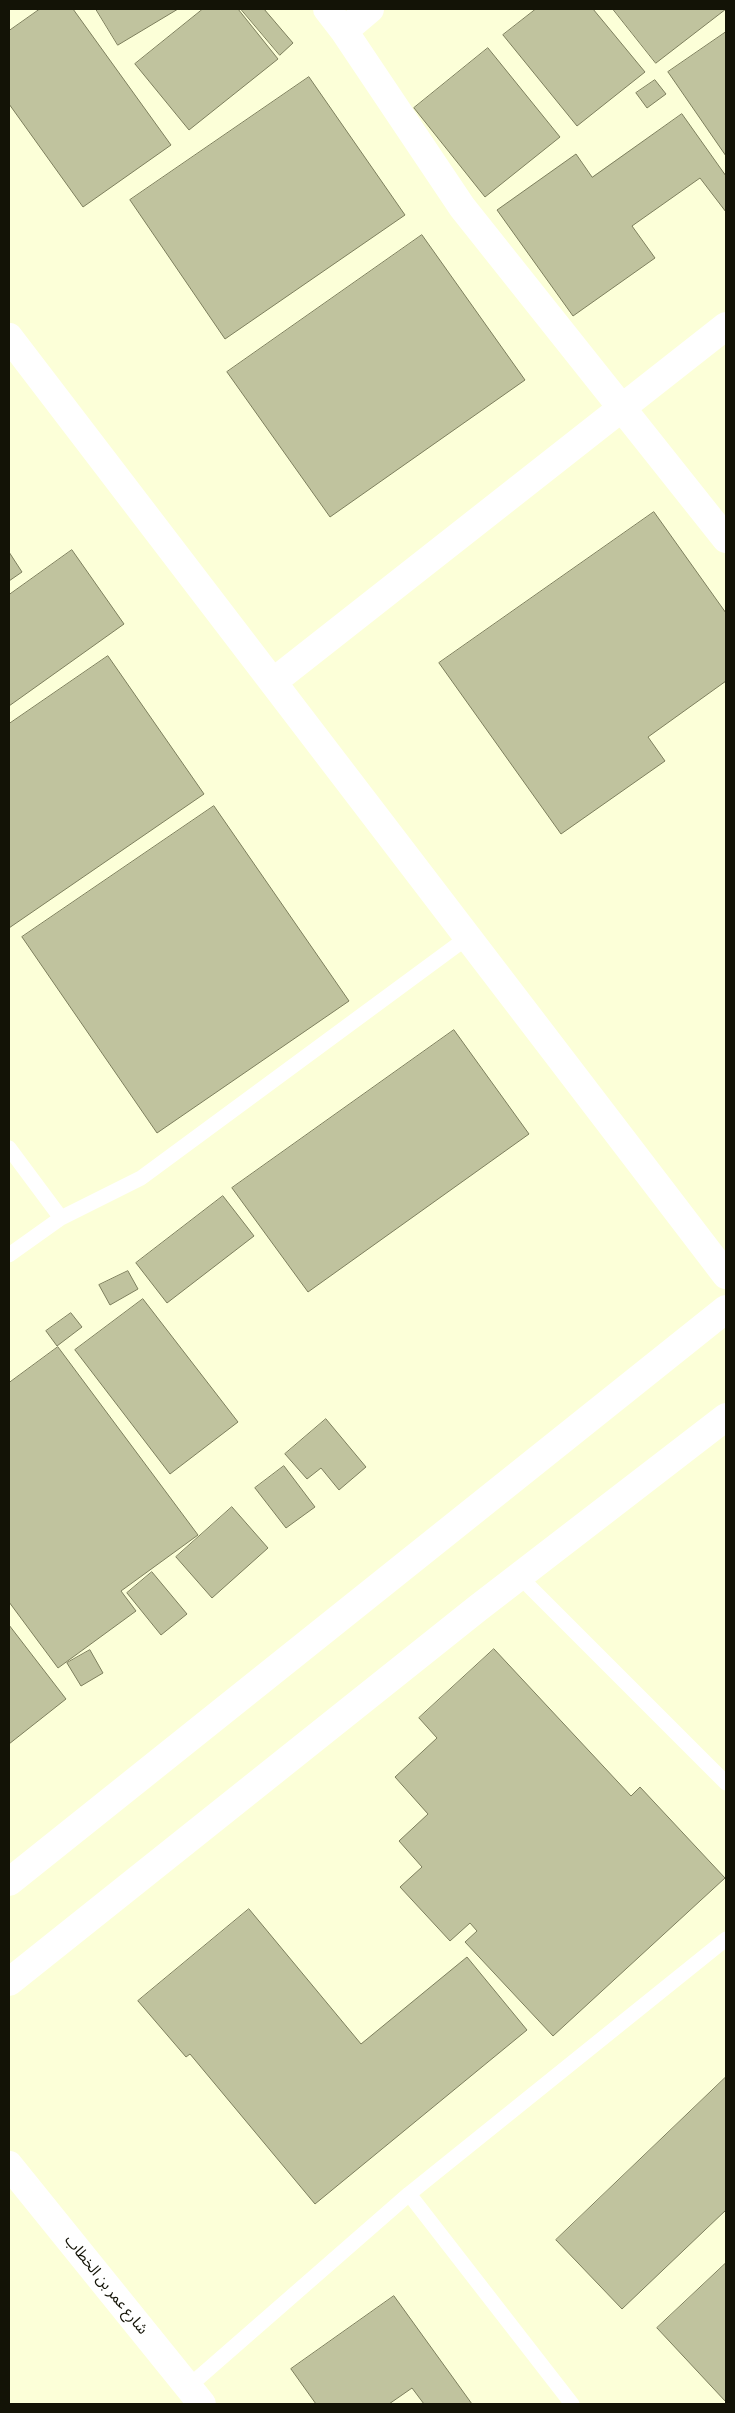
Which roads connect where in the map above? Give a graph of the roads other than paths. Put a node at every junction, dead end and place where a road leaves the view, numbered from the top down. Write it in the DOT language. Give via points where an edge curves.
graph roads {
  1 [pos="327,9"];
  2 [pos="370,9"];
  3 [pos="344,31"];
  4 [pos="726,326"];
  5 [pos="9,337"];
  6 [pos="622,408"];
  7 [pos="726,539"];
  8 [pos="273,682"];
  9 [pos="468,937"];
  10 [pos="9,1148"];
  11 [pos="61,1218"];
  12 [pos="9,1255"];
  13 [pos="726,1275"];
  14 [pos="726,1309"];
  15 [pos="726,1417"];
  16 [pos="519,1576"];
  17 [pos="726,1783"];
  18 [pos="9,1882"];
  19 [pos="726,1939"];
  20 [pos="9,1982"];
  21 [pos="9,2166"];
  22 [pos="409,2194"];
  23 [pos="195,2396"];
  24 [pos="572,2404"];
  1 -- 3 [label="street"];
  2 -- 3 [label="street"];
  3 -- 6 [label="street" via="462,207"];
  4 -- 6 [label="street"];
  5 -- 8 [label="street"];
  6 -- 7 [label="street"];
  6 -- 8 [label="street"];
  8 -- 9 [label="street"];
  9 -- 11 [label="lane" via="141,1178"];
  9 -- 13 [label="street"];
  10 -- 11 [label="lane"];
  11 -- 12 [label="lane"];
  14 -- 18 [label="street"];
  15 -- 16 [label="street"];
  16 -- 17 [label="lane"];
  16 -- 20 [label="street"];
  19 -- 22 [label="lane"];
  21 -- 23 [label="street, شارع عمر بن الخطاب"];
  22 -- 23 [label="lane"];
  22 -- 24 [label="lane"];
}
